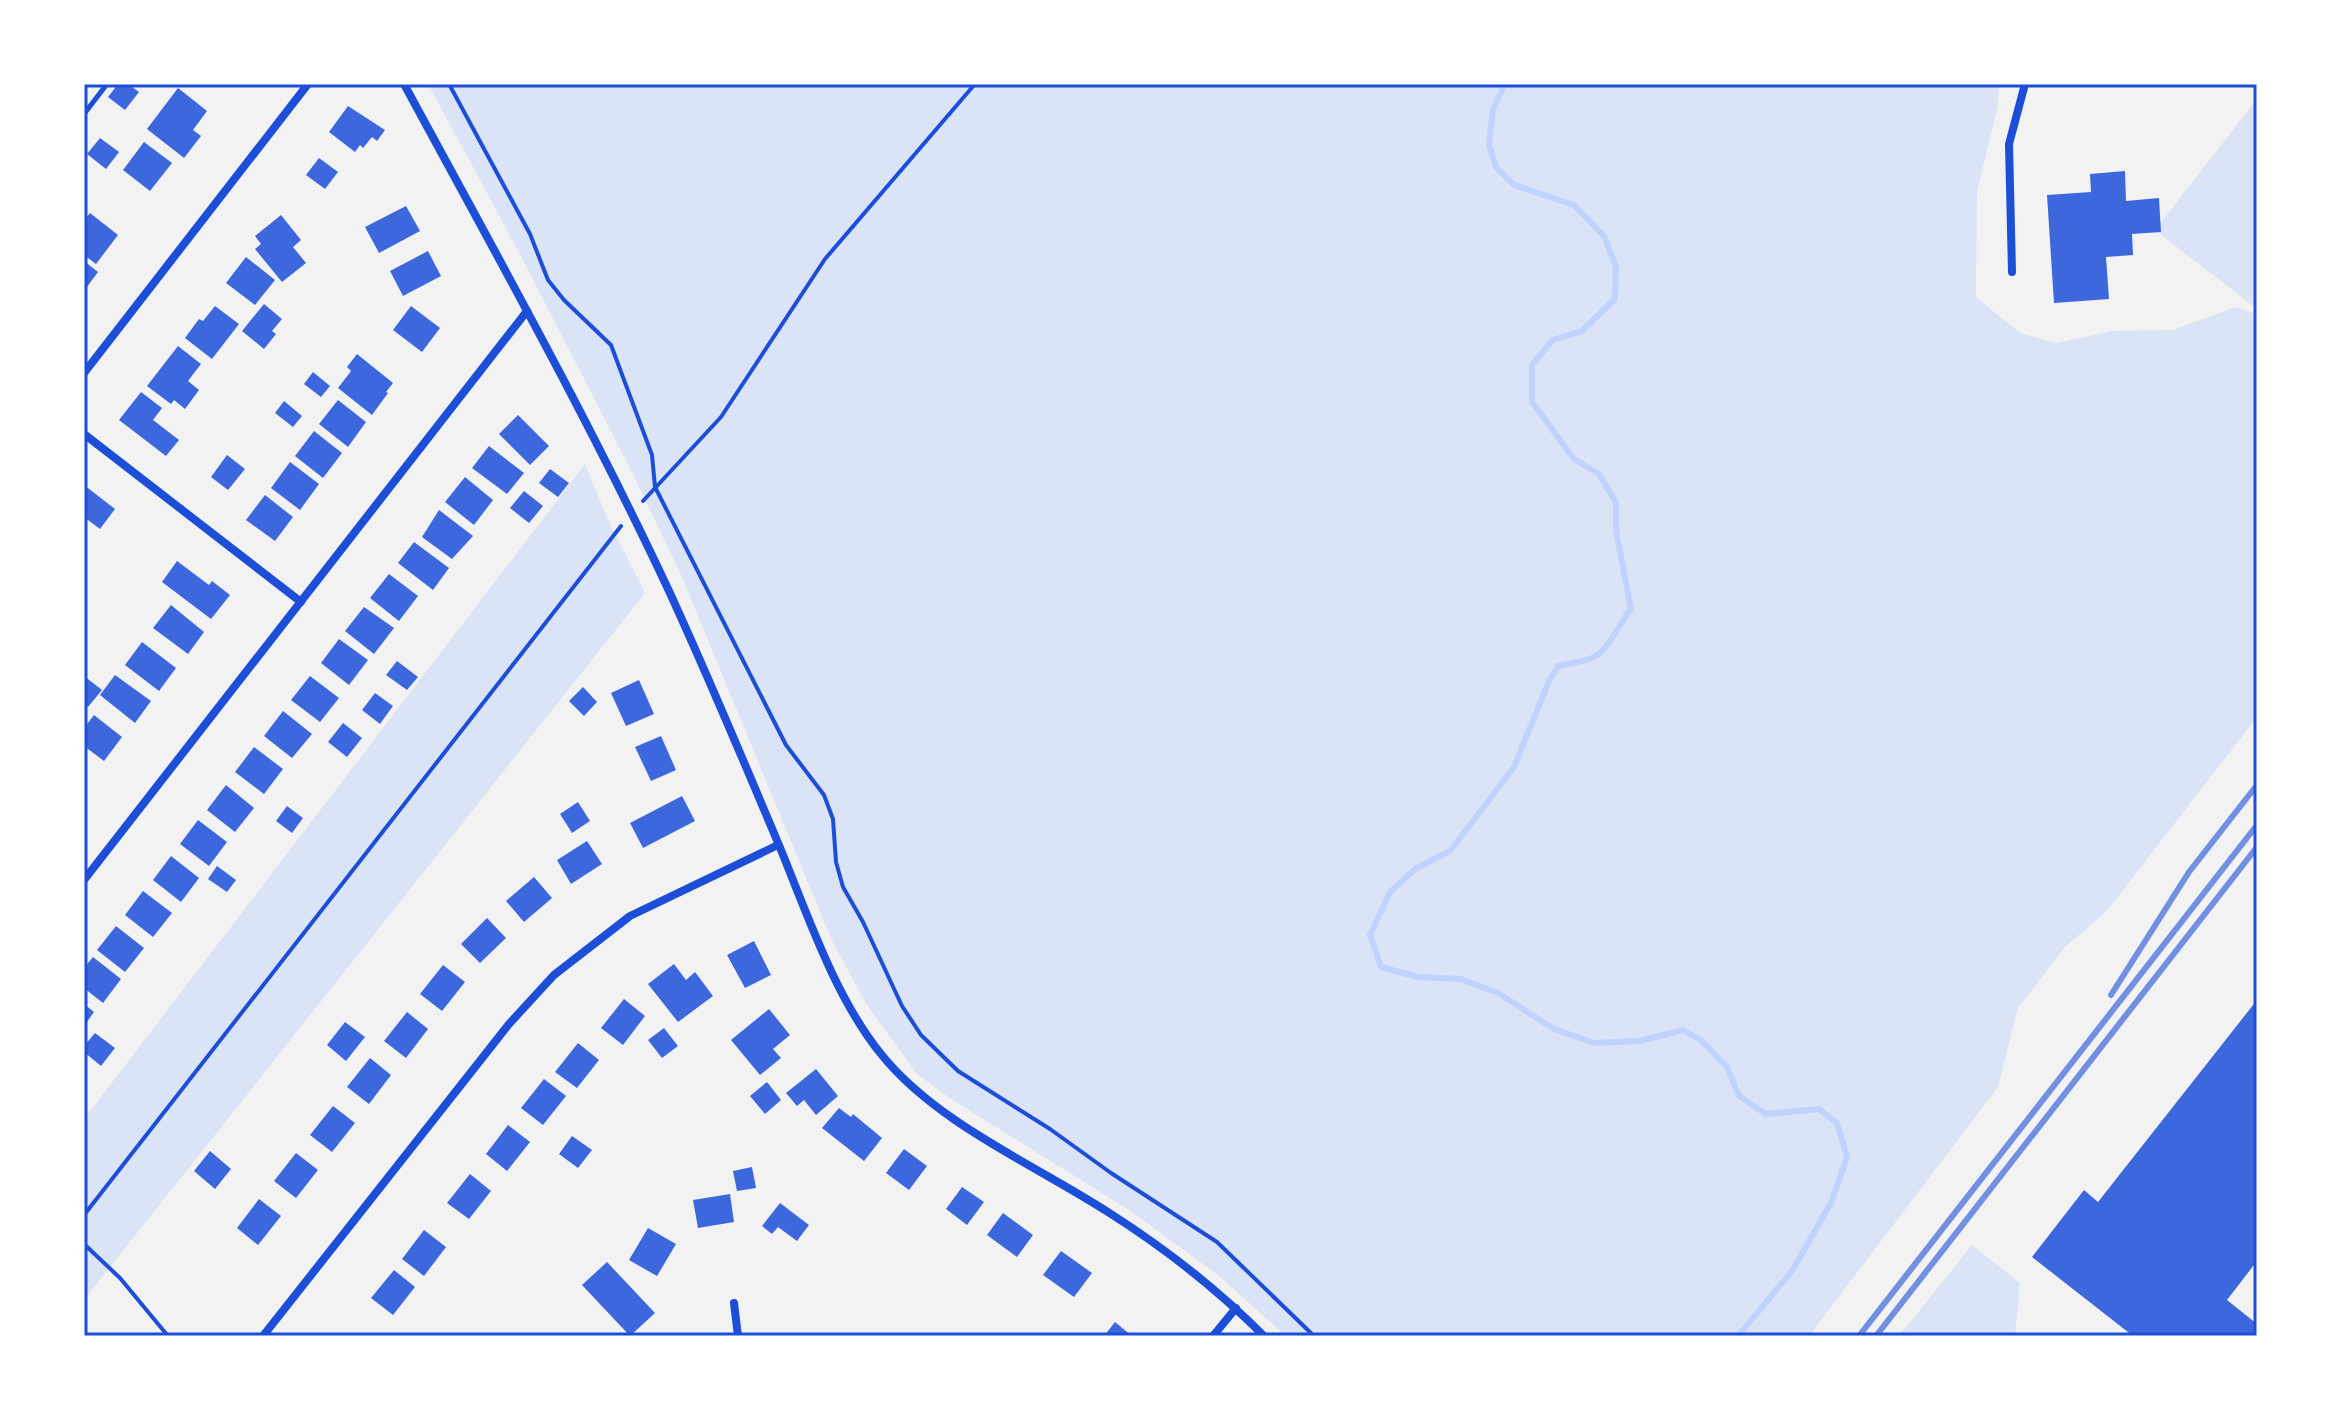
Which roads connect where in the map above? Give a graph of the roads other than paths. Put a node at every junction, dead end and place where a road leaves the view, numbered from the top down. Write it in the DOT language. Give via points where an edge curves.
graph roads {
  1 [pos="107,84"];
  2 [pos="308,84"];
  3 [pos="404,84"];
  4 [pos="2025,84"];
  5 [pos="84,114"];
  6 [pos="2012,272"];
  7 [pos="527,311"];
  8 [pos="84,373"];
  9 [pos="84,434"];
  10 [pos="301,602"];
  11 [pos="778,845"];
  12 [pos="84,880"];
  13 [pos="734,1303"];
  14 [pos="1236,1308"];
  15 [pos="263,1336"];
  16 [pos="738,1336"];
  17 [pos="1213,1336"];
  18 [pos="1264,1336"];
  1 -- 5 [label="lane"];
  2 -- 8 [label="street"];
  3 -- 7 [label="street"];
  4 -- 6 [label="street" via="2009,144"];
  7 -- 10 [label="street"];
  7 -- 11 [label="street" via="668,589"];
  9 -- 10 [label="street"];
  10 -- 12 [label="street"];
  11 -- 14 [label="street" via="826,961 878,1051 909,1085 942,1111 1114,1215"];
  11 -- 15 [label="street" via="630,916 554,975 509,1024"];
  13 -- 16 [label="street"];
  14 -- 17 [label="street"];
  14 -- 18 [label="street"];
}
